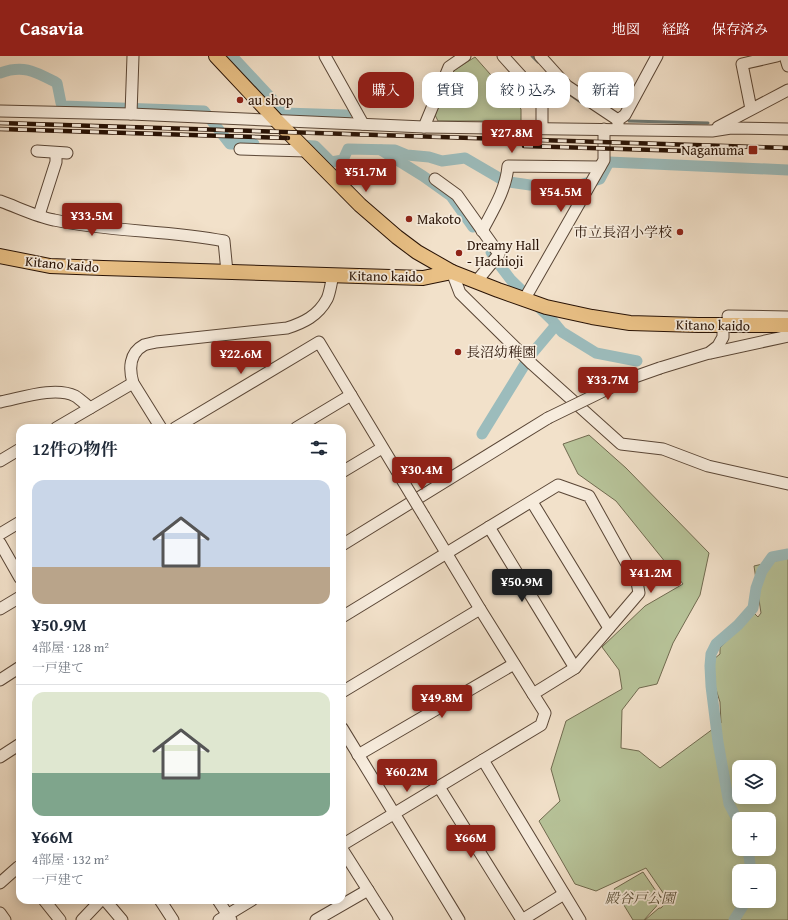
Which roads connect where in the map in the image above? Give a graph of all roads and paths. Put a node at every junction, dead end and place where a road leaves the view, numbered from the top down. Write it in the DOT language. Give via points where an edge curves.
graph roads {
  1 [pos="133,56"];
  2 [pos="216,56"];
  3 [pos="324,56"];
  4 [pos="465,56"];
  5 [pos="503,56"];
  6 [pos="540,56"];
  7 [pos="657,56"];
  8 [pos="777,56"];
  9 [pos="785,56"];
  10 [pos="788,66"];
  11 [pos="788,90"];
  12 [pos="751,109"];
  13 [pos="0,111"];
  14 [pos="131,114"];
  15 [pos="276,120"];
  16 [pos="363,124"];
  17 [pos="618,125"];
  18 [pos="424,127"];
  19 [pos="542,128"];
  20 [pos="604,129"];
  21 [pos="712,130"];
  22 [pos="788,130"];
  23 [pos="240,149"];
  24 [pos="36,151"];
  25 [pos="307,151"];
  26 [pos="600,167"];
  27 [pos="435,179"];
  28 [pos="0,201"];
  29 [pos="40,215"];
  30 [pos="482,231"];
  31 [pos="0,256"];
  32 [pos="227,272"];
  33 [pos="452,272"];
  34 [pos="333,275"];
  35 [pos="476,282"];
  36 [pos="524,300"];
  37 [pos="788,317"];
  38 [pos="725,321"];
  39 [pos="788,325"];
  40 [pos="788,336"];
  41 [pos="709,353"];
  42 [pos="133,383"];
  43 [pos="351,395"];
  44 [pos="0,402"];
  45 [pos="90,408"];
  46 [pos="63,424"];
  47 [pos="159,424"];
  48 [pos="182,424"];
  49 [pos="303,424"];
  50 [pos="382,448"];
  51 [pos="16,451"];
  52 [pos="0,461"];
  53 [pos="346,470"];
  54 [pos="788,484"];
  55 [pos="532,502"];
  56 [pos="16,524"];
  57 [pos="489,527"];
  58 [pos="0,534"];
  59 [pos="346,542"];
  60 [pos="0,543"];
  61 [pos="447,553"];
  62 [pos="16,571"];
  63 [pos="16,599"];
  64 [pos="0,608"];
  65 [pos="480,609"];
  66 [pos="346,615"];
  67 [pos="609,628"];
  68 [pos="514,664"];
  69 [pos="575,668"];
  70 [pos="16,670"];
  71 [pos="0,680"];
  72 [pos="346,690"];
  73 [pos="533,694"];
  74 [pos="346,735"];
  75 [pos="16,746"];
  76 [pos="358,755"];
  77 [pos="0,756"];
  78 [pos="483,760"];
  79 [pos="439,787"];
  80 [pos="394,814"];
  81 [pos="346,843"];
  82 [pos="346,855"];
  83 [pos="16,870"];
  84 [pos="0,883"];
  85 [pos="368,890"];
  86 [pos="564,894"];
  87 [pos="346,903"];
  88 [pos="47,904"];
  89 [pos="97,904"];
  90 [pos="108,904"];
  91 [pos="163,904"];
  92 [pos="220,904"];
  93 [pos="246,904"];
  94 [pos="344,904"];
  95 [pos="0,913"];
  96 [pos="226,918"];
  97 [pos="5,920"];
  98 [pos="60,920"];
  99 [pos="82,920"];
  100 [pos="122,920"];
  101 [pos="173,920"];
  102 [pos="316,920"];
  103 [pos="387,920"];
  104 [pos="459,920"];
  105 [pos="522,920"];
  106 [pos="580,920"];
  1 -- 14 [label="street"];
  2 -- 15 [label="main road"];
  3 -- 16 [label="street"];
  4 -- 18 [label="street" via="449,67"];
  5 -- 19 [label="street" via="542,99"];
  6 -- 17 [label="street" via="567,86"];
  7 -- 17 [label="street" via="626,115"];
  8 -- 12 [label="street" via="742,64"];
  9 -- 10 [label="street"];
  11 -- 12 [label="street"];
  12 -- 21 [label="street"];
  13 -- 14 [label="street"];
  14 -- 15 [label="street"];
  15 -- 16 [label="street"];
  15 -- 25 [label="main road"];
  16 -- 18 [label="street"];
  17 -- 20 [label="street"];
  17 -- 21 [label="street"];
  18 -- 19 [label="street"];
  19 -- 20 [label="street"];
  20 -- 26 [label="street" via="604,160"];
  21 -- 22 [label="street"];
  23 -- 25 [label="street"];
  24 -- 29 [label="street" via="62,153 56,162"];
  25 -- 33 [label="main road" via="397,237"];
  26 -- 30 [label="street" via="508,166 502,192"];
  26 -- 36 [label="street"];
  27 -- 30 [label="street" via="457,195"];
  28 -- 29 [label="street"];
  29 -- 32 [label="street" via="76,224 224,241"];
  30 -- 35 [label="street" via="499,254"];
  31 -- 32 [label="main road, Kitano kaido" via="50,266"];
  32 -- 34 [label="main road, Kitano kaido"];
  33 -- 34 [label="main road, Kitano kaido" via="423,278"];
  33 -- 35 [label="main road, Kitano kaido"];
  33 -- 54 [label="street" via="460,293 532,364 621,444 663,449 708,466"];
  34 -- 42 [label="street" via="327,299 316,313 303,323 287,328 156,342 143,346 133,355 130,367"];
  35 -- 36 [label="main road, Kitano kaido"];
  36 -- 38 [label="main road, Kitano kaido" via="571,313 624,323"];
  37 -- 38 [label="street"];
  38 -- 39 [label="main road, Kitano kaido"];
  38 -- 41 [label="street" via="723,337 718,346"];
  40 -- 41 [label="street"];
  41 -- 59 [label="street, bridge" via="626,380 548,418"];
  42 -- 45 [label="street"];
  42 -- 47 [label="street"];
  43 -- 48 [label="street" via="319,342"];
  43 -- 49 [label="street"];
  43 -- 50 [label="street"];
  44 -- 45 [label="street" via="50,392 64,392 75,396"];
  45 -- 46 [label="street"];
  50 -- 53 [label="street"];
  50 -- 61 [label="street, bridge"];
  51 -- 52 [label="street"];
  55 -- 57 [label="street"];
  55 -- 67 [label="street"];
  55 -- 67 [label="street" via="558,485 588,496 637,582 639,593"];
  56 -- 58 [label="street"];
  57 -- 61 [label="street"];
  57 -- 69 [label="street"];
  60 -- 62 [label="street"];
  61 -- 65 [label="street"];
  61 -- 66 [label="street"];
  63 -- 64 [label="street"];
  65 -- 68 [label="street"];
  65 -- 72 [label="street"];
  67 -- 69 [label="street"];
  68 -- 73 [label="street"];
  68 -- 76 [label="street"];
  69 -- 73 [label="street"];
  70 -- 71 [label="street"];
  73 -- 78 [label="street" via="545,713 541,725"];
  74 -- 76 [label="street"];
  75 -- 77 [label="street"];
  76 -- 80 [label="street"];
  78 -- 79 [label="street"];
  78 -- 86 [label="street"];
  79 -- 80 [label="street"];
  79 -- 105 [label="street"];
  80 -- 81 [label="street"];
  80 -- 104 [label="street"];
  82 -- 85 [label="street"];
  83 -- 84 [label="street"];
  85 -- 87 [label="street"];
  85 -- 103 [label="street"];
  86 -- 105 [label="street"];
  86 -- 106 [label="street"];
  88 -- 98 [label="street"];
  89 -- 99 [label="street"];
  90 -- 100 [label="street"];
  91 -- 101 [label="street"];
  92 -- 96 [label="street"];
  93 -- 96 [label="street"];
  94 -- 102 [label="street"];
  95 -- 97 [label="street"];
}
